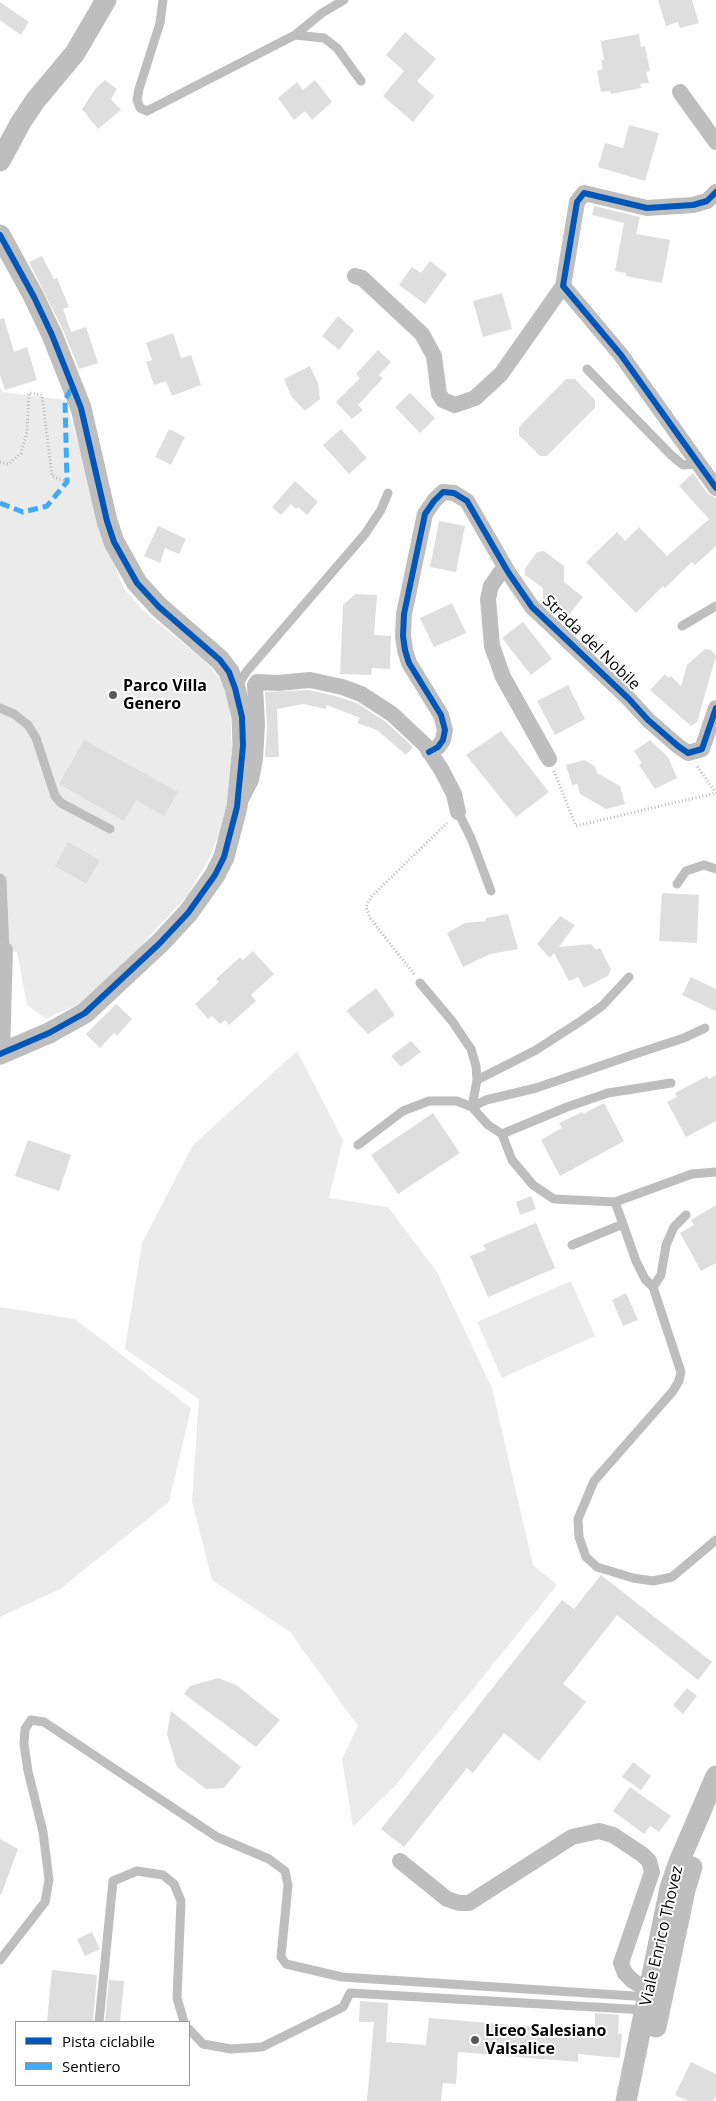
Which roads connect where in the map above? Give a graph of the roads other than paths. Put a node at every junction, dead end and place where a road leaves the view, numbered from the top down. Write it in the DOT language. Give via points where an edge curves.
graph roads {
  1 [pos="106,0"];
  2 [pos="163,0"];
  3 [pos="344,0"];
  4 [pos="295,35"];
  5 [pos="361,81"];
  6 [pos="680,92"];
  7 [pos="716,142"];
  8 [pos="0,161"];
  9 [pos="716,192"];
  10 [pos="0,235"];
  11 [pos="355,276"];
  12 [pos="563,286"];
  13 [pos="587,370"];
  14 [pos="699,464"];
  15 [pos="716,488"];
  16 [pos="388,493"];
  17 [pos="508,572"];
  18 [pos="716,606"];
  19 [pos="682,626"];
  20 [pos="235,688"];
  21 [pos="0,708"];
  22 [pos="716,708"];
  23 [pos="429,752"];
  24 [pos="549,759"];
  25 [pos="237,807"];
  26 [pos="458,812"];
  27 [pos="110,829"];
  28 [pos="716,870"];
  29 [pos="0,878"];
  30 [pos="677,884"];
  31 [pos="491,890"];
  32 [pos="5,950"];
  33 [pos="629,977"];
  34 [pos="420,983"];
  35 [pos="705,1028"];
  36 [pos="1,1053"];
  37 [pos="477,1080"];
  38 [pos="671,1084"];
  39 [pos="472,1106"];
  40 [pos="502,1134"];
  41 [pos="358,1145"];
  42 [pos="716,1172"];
  43 [pos="614,1202"];
  44 [pos="686,1215"];
  45 [pos="623,1224"];
  46 [pos="572,1245"];
  47 [pos="653,1287"];
  48 [pos="716,1540"];
  49 [pos="716,1776"];
  50 [pos="716,1811"];
  51 [pos="400,1861"];
  52 [pos="0,1960"];
  53 [pos="652,2001"];
  54 [pos="98,2021"];
  55 [pos="184,2021"];
  56 [pos="190,2030"];
  57 [pos="626,2101"];
  58 [pos="640,2101"];
  1 -- 8 [label="street" via="75,53 21,122"];
  2 -- 4 [label="lane" via="160,23 137,100 140,108 147,111"];
  3 -- 4 [label="lane"];
  4 -- 5 [label="lane" via="324,38 338,48"];
  6 -- 7 [label="street"];
  9 -- 12 [label="street" via="707,201 693,205 647,208 584,193 576,202"];
  10 -- 20 [label="street" via="38,305 76,393 107,521 124,564 148,596 220,660"];
  11 -- 12 [label="street" via="362,278 422,334 434,356 439,394 443,400 455,405 475,398 502,374"];
  12 -- 14 [label="street" via="621,355"];
  13 -- 14 [label="lane" via="671,455 683,465"];
  14 -- 15 [label="street"];
  16 -- 20 [label="lane" via="365,534"];
  17 -- 22 [label="street, Strada del Nobile" via="532,607 648,720 688,753 702,750"];
  17 -- 23 [label="street, Strada del Nobile" via="467,501 454,493 443,492 425,514 404,621 404,650 441,715 445,730 438,747"];
  17 -- 24 [label="street" via="500,573 488,598 492,646 503,677"];
  18 -- 19 [label="lane"];
  20 -- 25 [label="street" via="242,717 243,746"];
  21 -- 27 [label="lane" via="28,725 36,738 55,796 61,803"];
  23 -- 25 [label="street" via="392,714 362,694 310,680 257,682 254,689 255,758 250,780"];
  23 -- 26 [label="street" via="442,768"];
  25 -- 36 [label="street" via="215,875 188,913 160,943 84,1013 49,1033"];
  26 -- 31 [label="lane"];
  28 -- 30 [label="lane" via="704,865 686,871"];
  29 -- 32 [label="lane"];
  32 -- 36 [label="street"];
  33 -- 37 [label="lane" via="602,1006 581,1021 536,1050"];
  34 -- 37 [label="lane" via="471,1049"];
  35 -- 39 [label="lane" via="536,1088"];
  37 -- 39 [label="lane"];
  38 -- 40 [label="lane" via="608,1093"];
  39 -- 40 [label="lane" via="488,1125"];
  39 -- 41 [label="lane" via="457,1100 429,1101 403,1112"];
  40 -- 43 [label="lane" via="512,1160 533,1185 554,1199"];
  42 -- 43 [label="lane" via="692,1174"];
  43 -- 45 [label="lane"];
  44 -- 47 [label="lane" via="674,1227 666,1245 661,1275"];
  45 -- 46 [label="lane"];
  45 -- 47 [label="lane" via="636,1261"];
  47 -- 48 [label="lane" via="681,1372 679,1381 594,1480 578,1519 579,1537 586,1557 597,1567 632,1578 653,1580 672,1577"];
  49 -- 53 [label="street, Viale Enrico Thovez" via="670,1888"];
  50 -- 53 [label="street, Viale Enrico Thovez" via="692,1868"];
  51 -- 53 [label="street" via="447,1899 469,1903 572,1837 599,1832 613,1835 643,1855 652,1872 621,1964 625,1973"];
  52 -- 53 [label="lane" via="44,1902 49,1880 43,1832 24,1744 25,1729 31,1720 44,1722 217,1837 269,1859 285,1871 288,1885 281,1957 286,1964 342,1977"];
  53 -- 56 [label="lane" via="350,1993 343,2007 262,2047 231,2049 203,2044"];
  53 -- 57 [label="street, Viale Enrico Thovez"];
  53 -- 58 [label="street, Viale Enrico Thovez"];
  54 -- 55 [label="lane" via="113,1880 137,1871 163,1875 174,1884 181,1901 177,1998"];
}
